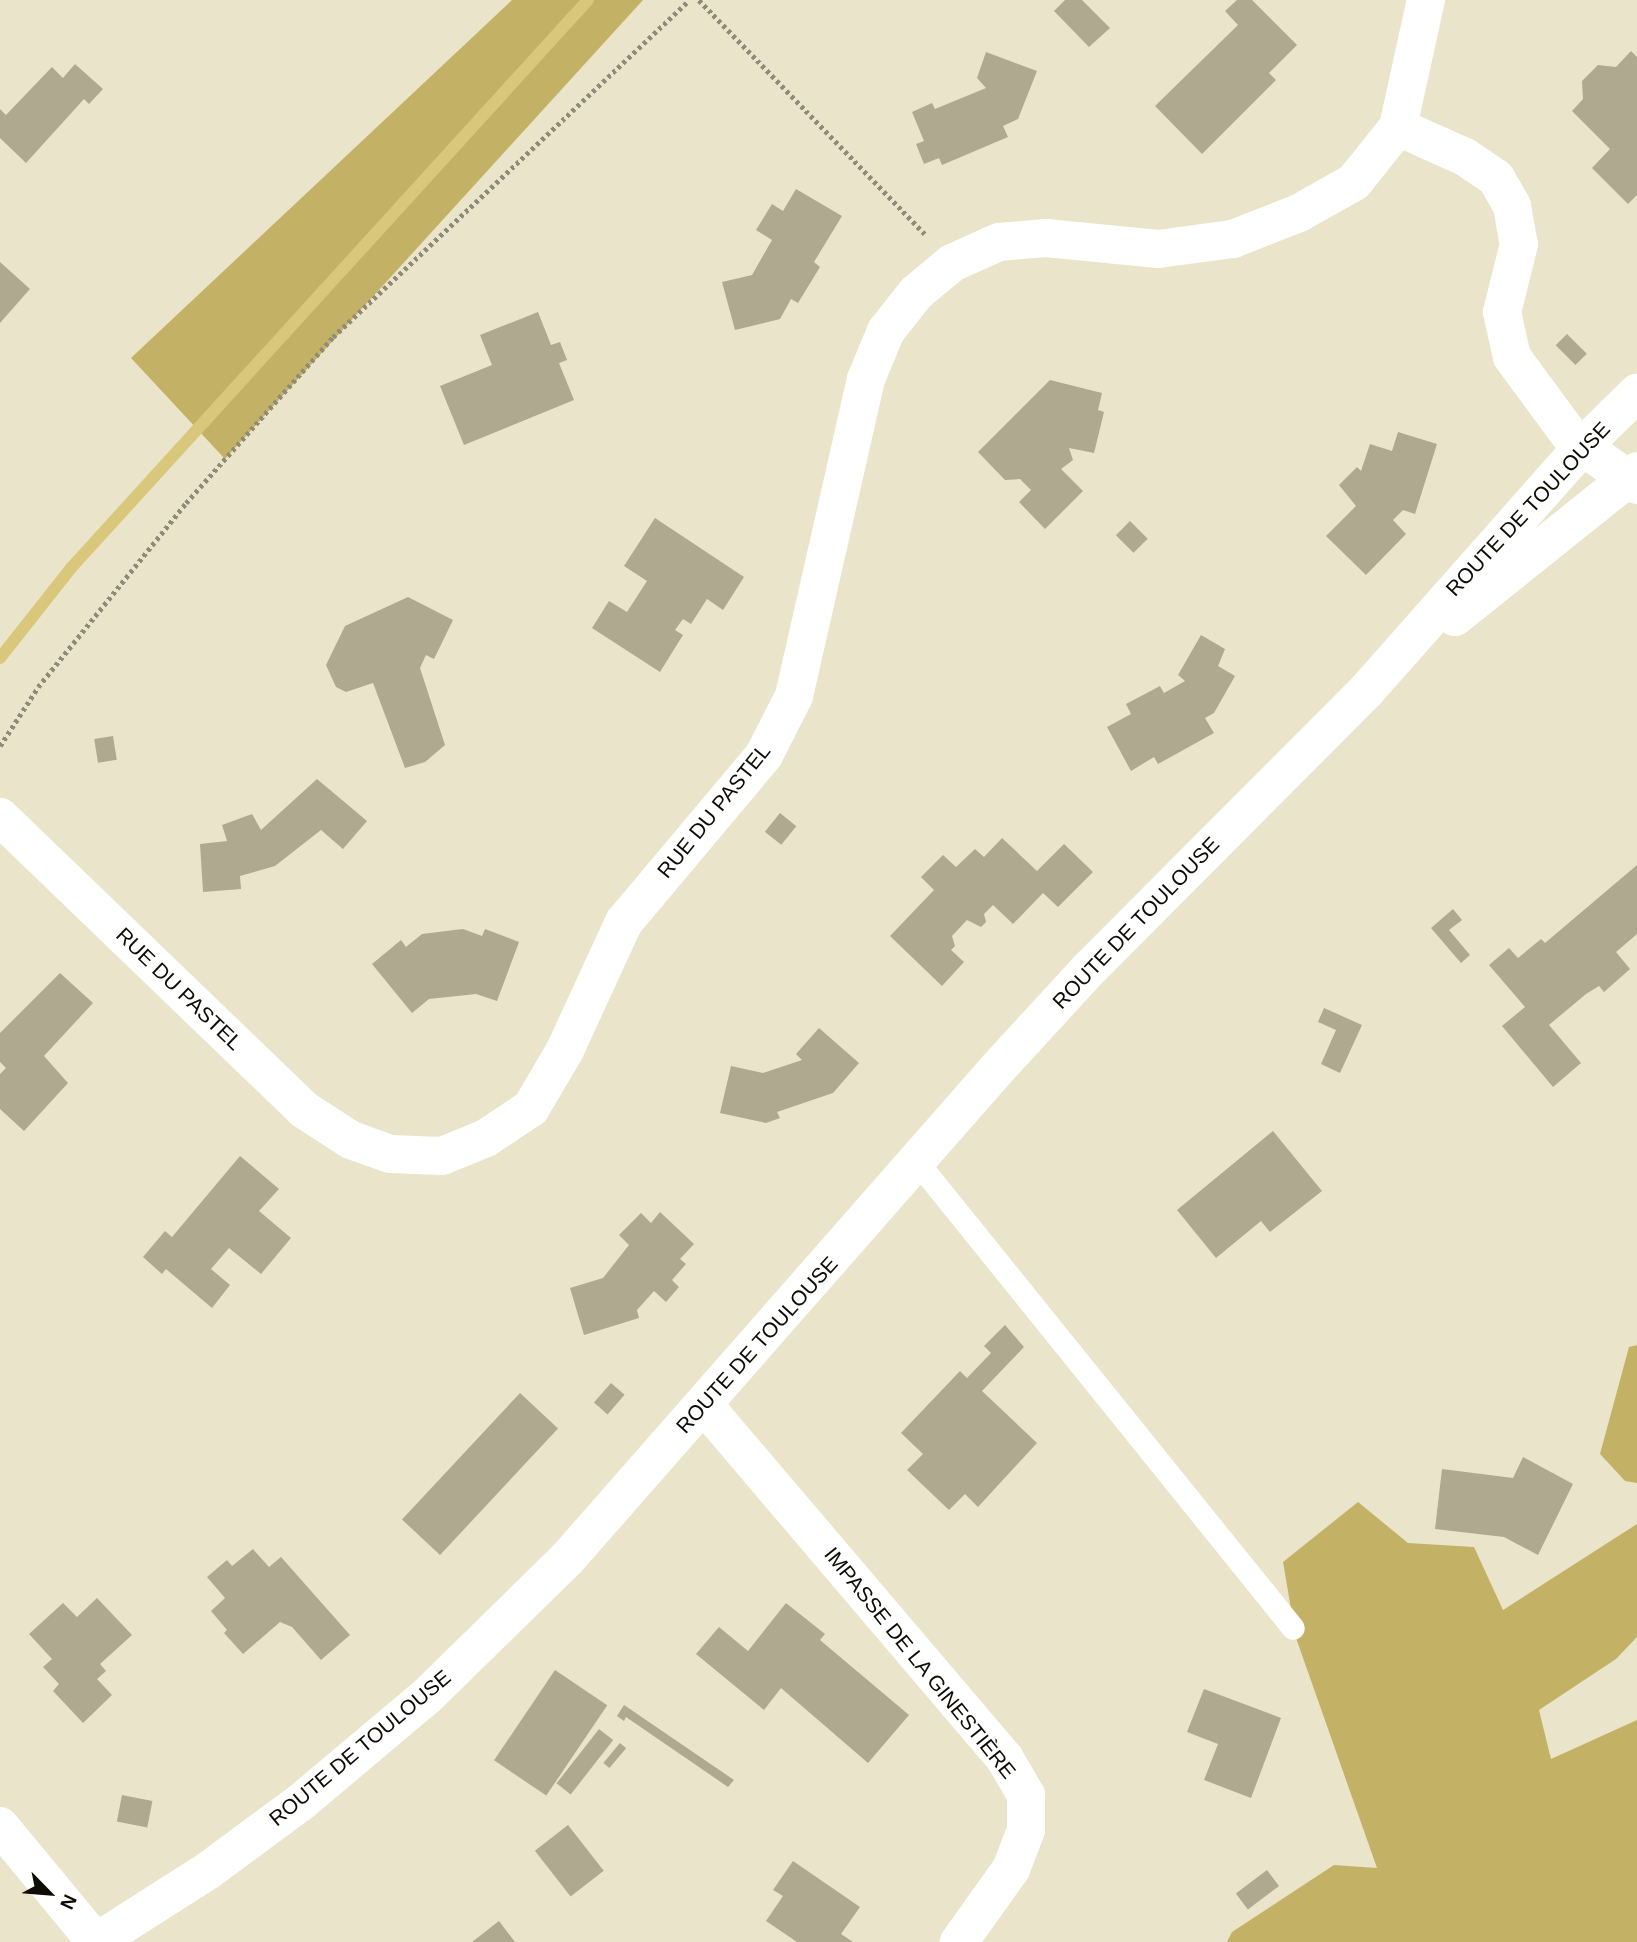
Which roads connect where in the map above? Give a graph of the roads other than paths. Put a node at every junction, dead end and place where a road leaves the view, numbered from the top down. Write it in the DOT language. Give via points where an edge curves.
graph roads {
  1 [pos="1426,0"];
  2 [pos="1398,127"];
  3 [pos="1637,393"];
  4 [pos="1583,446"];
  5 [pos="1634,478"];
  6 [pos="1367,690"];
  7 [pos="0,817"];
  8 [pos="918,1163"];
  9 [pos="704,1405"];
  10 [pos="1293,1628"];
  11 [pos="0,1826"];
  12 [pos="96,1942"];
  13 [pos="959,1942"];
  1 -- 2 [label="street, RUE DU PASTEL"];
  2 -- 4 [label="street" via="1465,157 1496,178 1512,206 1519,244 1502,312 1512,357"];
  2 -- 7 [label="street, RUE DU PASTEL" via="1353,182 1298,213 1233,239 1158,249 1046,237 999,242 952,263 916,293 886,331 866,379 794,696 764,755 624,922 565,1050 531,1108 486,1138 442,1156 390,1154 351,1140 303,1109"];
  3 -- 4 [label="street, ROUTE DE TOULOUSE"];
  4 -- 5 [label="street"];
  4 -- 6 [label="street, ROUTE DE TOULOUSE"];
  5 -- 6 [label="street, ROUTE DE TOULOUSE"];
  6 -- 8 [label="street, ROUTE DE TOULOUSE" via="1090,968"];
  8 -- 9 [label="street, ROUTE DE TOULOUSE"];
  8 -- 10 [label="lane"];
  9 -- 12 [label="street, ROUTE DE TOULOUSE" via="567,1559 427,1696 219,1863"];
  9 -- 13 [label="street, IMPASSE DE LA GINESTIÈRE" via="1005,1759 1026,1795 1026,1830 1011,1869"];
  11 -- 12 [label="street"];
}
